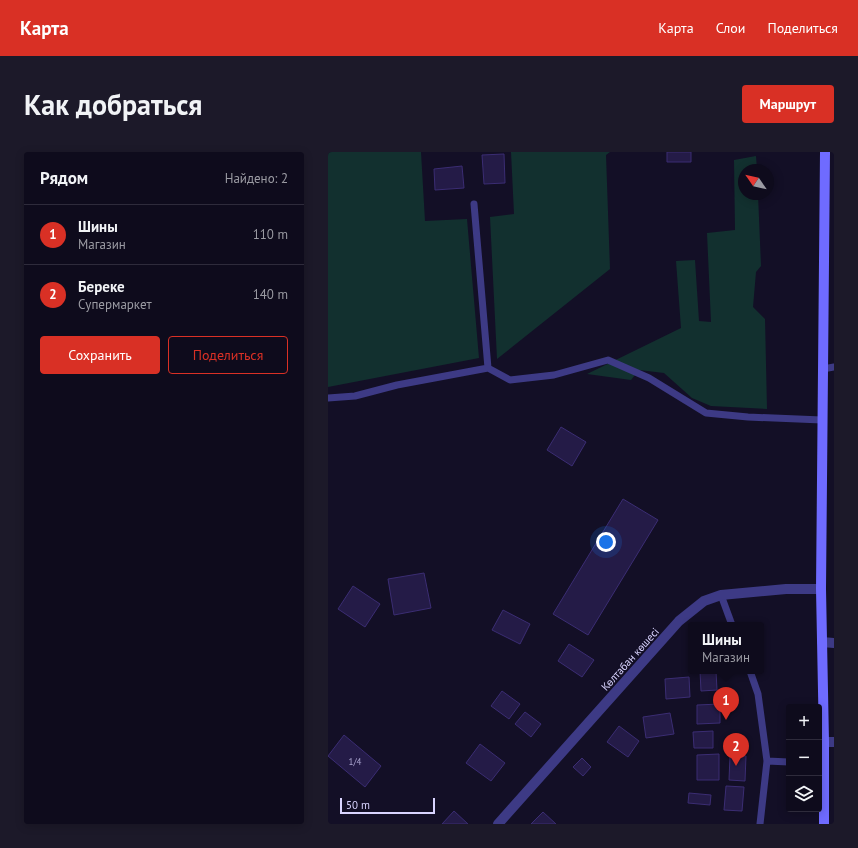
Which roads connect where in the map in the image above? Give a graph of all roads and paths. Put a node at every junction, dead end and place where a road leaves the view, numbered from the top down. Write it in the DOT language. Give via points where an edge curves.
graph roads {
  1 [pos="825,152"];
  2 [pos="474,204"];
  3 [pos="834,367"];
  4 [pos="488,368"];
  5 [pos="823,369"];
  6 [pos="328,398"];
  7 [pos="822,420"];
  8 [pos="821,589"];
  9 [pos="721,595"];
  10 [pos="731,622"];
  11 [pos="822,642"];
  12 [pos="834,643"];
  13 [pos="751,674"];
  14 [pos="829,742"];
  15 [pos="768,761"];
  16 [pos="786,762"];
  17 [pos="822,764"];
  18 [pos="498,824"];
  19 [pos="760,824"];
  20 [pos="824,824"];
  1 -- 5 [label="main road"];
  2 -- 4 [label="lane"];
  3 -- 5 [label="lane"];
  4 -- 6 [label="lane" via="397,385 355,396"];
  4 -- 7 [label="lane" via="510,380 554,376 608,360 649,378 706,413"];
  5 -- 7 [label="main road"];
  7 -- 8 [label="main road"];
  8 -- 9 [label="street, Көлтабан көшесі" via="786,589"];
  8 -- 11 [label="main road"];
  9 -- 10 [label="lane"];
  9 -- 18 [label="street, Көлтабан көшесі" via="704,601 679,621"];
  11 -- 12 [label="street"];
  11 -- 14 [label="main road"];
  13 -- 15 [label="lane" via="758,694"];
  14 -- 17 [label="main road"];
  15 -- 16 [label="lane"];
  15 -- 19 [label="lane"];
  17 -- 20 [label="main road"];
}
